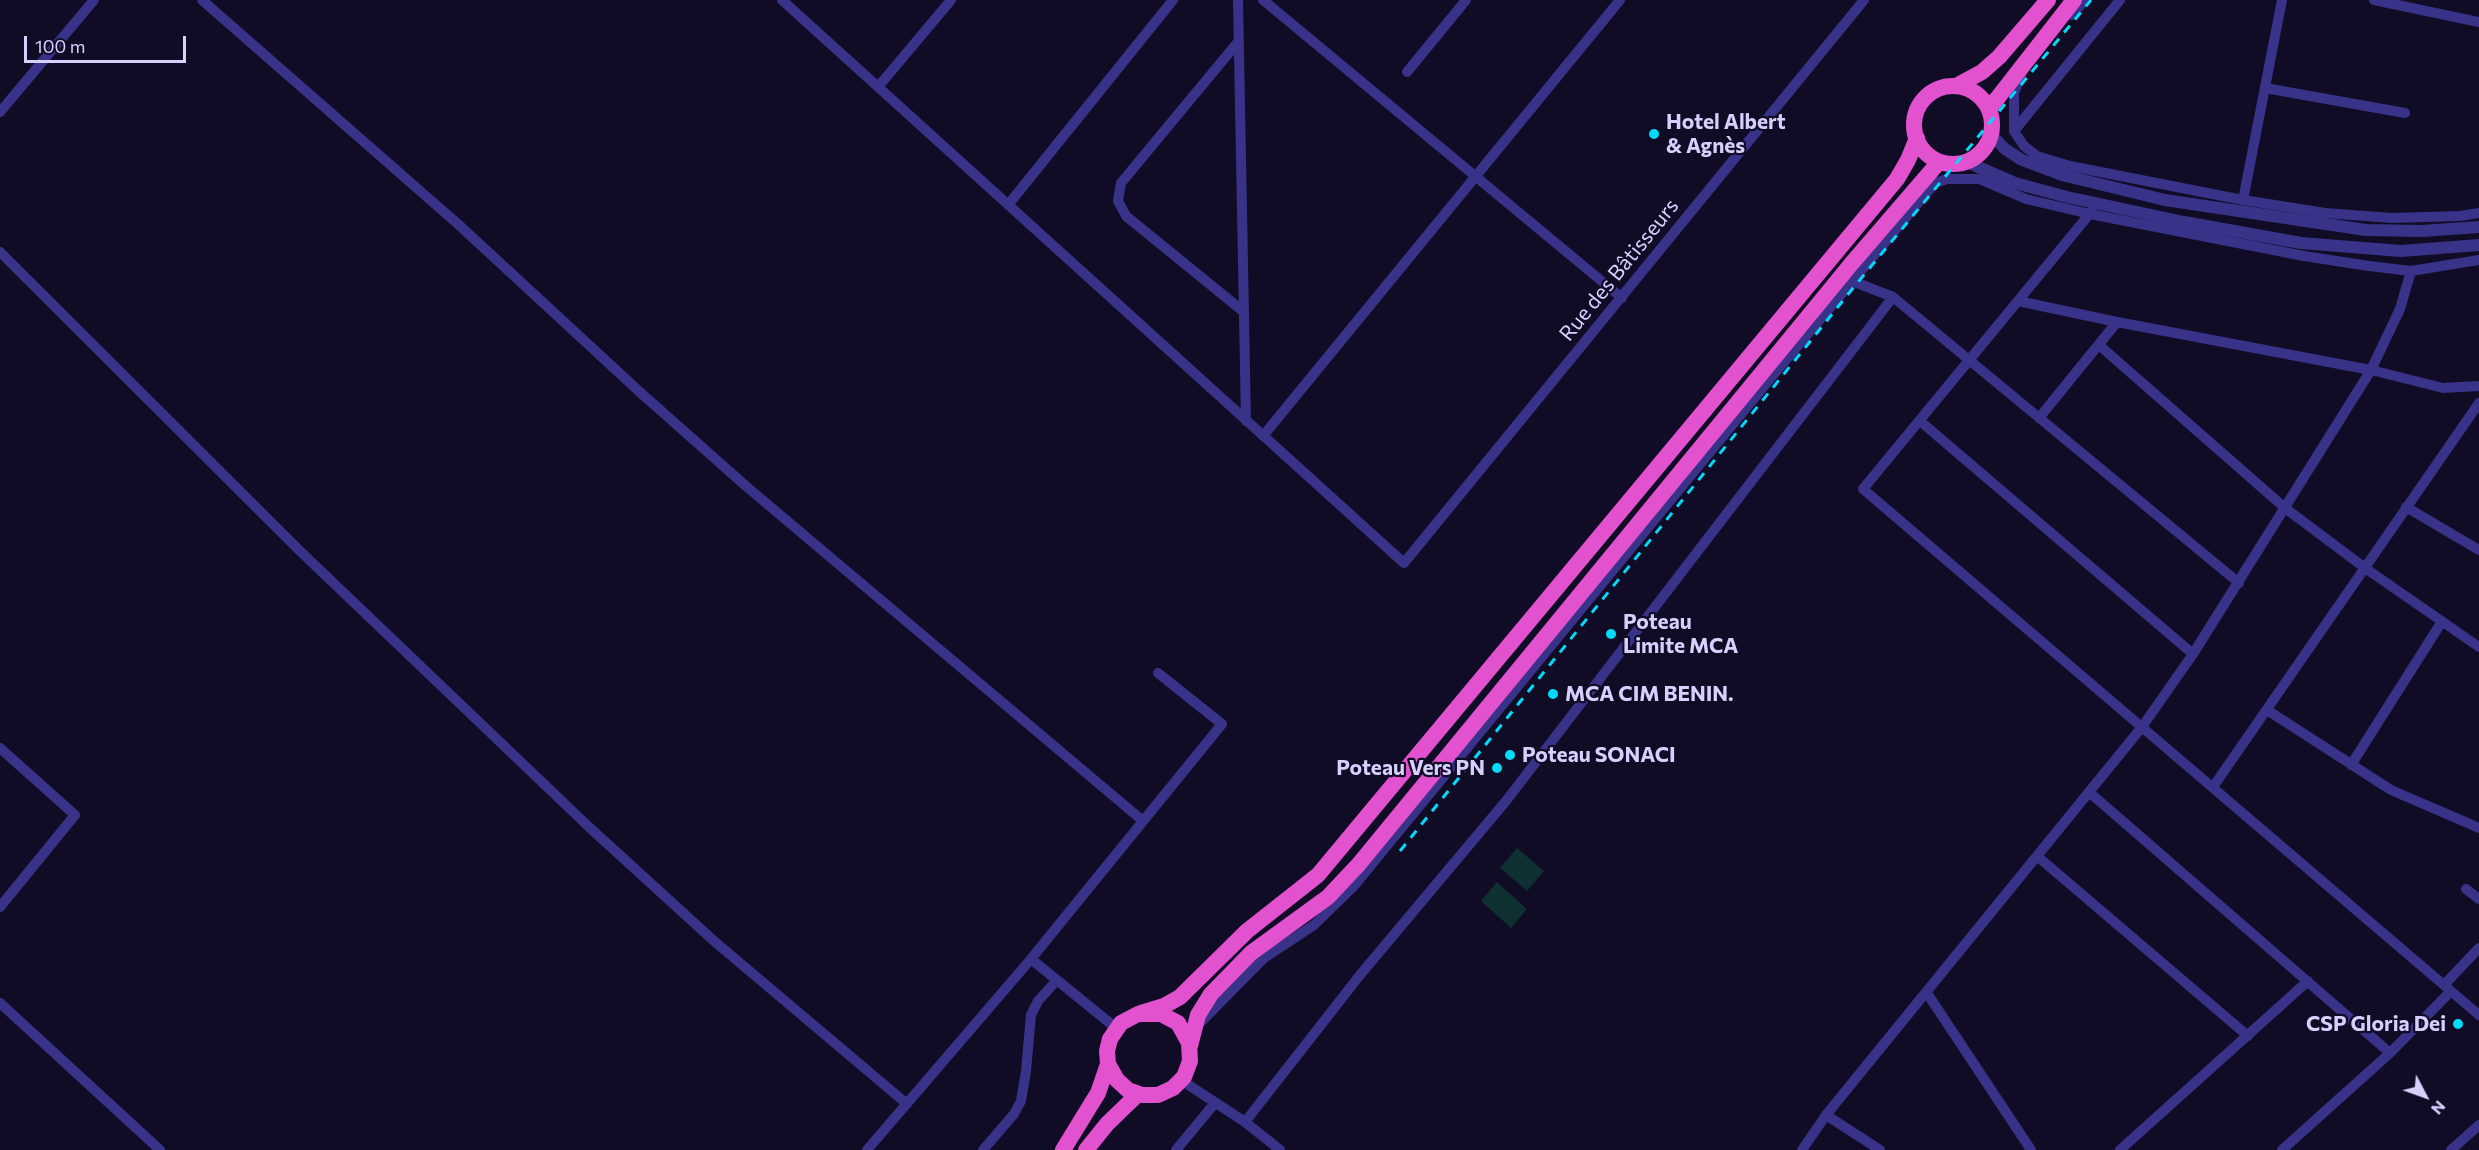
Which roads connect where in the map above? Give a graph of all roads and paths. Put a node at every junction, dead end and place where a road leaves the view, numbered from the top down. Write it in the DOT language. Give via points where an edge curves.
graph roads {
  1 [pos="94,0"];
  2 [pos="202,0"];
  3 [pos="782,0"];
  4 [pos="951,0"];
  5 [pos="1173,0"];
  6 [pos="1238,0"];
  7 [pos="1263,0"];
  8 [pos="1466,0"];
  9 [pos="1620,0"];
  10 [pos="1864,0"];
  11 [pos="2048,0"];
  12 [pos="2074,0"];
  13 [pos="2085,0"];
  14 [pos="2120,0"];
  15 [pos="2282,0"];
  16 [pos="2374,0"];
  17 [pos="2479,22"];
  18 [pos="1238,42"];
  19 [pos="1407,72"];
  20 [pos="1956,86"];
  21 [pos="878,87"];
  22 [pos="2265,88"];
  23 [pos="1989,109"];
  24 [pos="0,112"];
  25 [pos="2405,113"];
  26 [pos="2014,131"];
  27 [pos="1991,134"];
  28 [pos="1917,138"];
  29 [pos="1939,162"];
  30 [pos="1967,162"];
  31 [pos="1475,176"];
  32 [pos="2243,200"];
  33 [pos="1008,205"];
  34 [pos="2093,209"];
  35 [pos="2479,213"];
  36 [pos="2479,227"];
  37 [pos="2479,245"];
  38 [pos="0,252"];
  39 [pos="2479,260"];
  40 [pos="2411,272"];
  41 [pos="1852,281"];
  42 [pos="1893,297"];
  43 [pos="1622,298"];
  44 [pos="2018,301"];
  45 [pos="1244,312"];
  46 [pos="2117,322"];
  47 [pos="2099,345"];
  48 [pos="1969,360"];
  49 [pos="2371,370"];
  50 [pos="2479,386"];
  51 [pos="2479,403"];
  52 [pos="2039,418"];
  53 [pos="1920,420"];
  54 [pos="1246,421"];
  55 [pos="1263,436"];
  56 [pos="2406,507"];
  57 [pos="2285,508"];
  58 [pos="2479,550"];
  59 [pos="2365,568"];
  60 [pos="2239,583"];
  61 [pos="2441,623"];
  62 [pos="2479,647"];
  63 [pos="2193,654"];
  64 [pos="1158,673"];
  65 [pos="2267,710"];
  66 [pos="2142,727"];
  67 [pos="0,747"];
  68 [pos="2351,765"];
  69 [pos="2213,788"];
  70 [pos="2089,792"];
  71 [pos="1143,821"];
  72 [pos="2479,828"];
  73 [pos="2037,856"];
  74 [pos="2466,889"];
  75 [pos="2479,899"];
  76 [pos="0,907"];
  77 [pos="2479,948"];
  78 [pos="1031,959"];
  79 [pos="1057,980"];
  80 [pos="2308,981"];
  81 [pos="2447,988"];
  82 [pos="1927,993"];
  83 [pos="0,1003"];
  84 [pos="1141,1013"];
  85 [pos="2479,1015"];
  86 [pos="1116,1028"];
  87 [pos="2248,1035"];
  88 [pos="1192,1038"];
  89 [pos="2390,1053"];
  90 [pos="1108,1064"];
  91 [pos="1181,1080"];
  92 [pos="1138,1094"];
  93 [pos="1215,1103"];
  94 [pos="907,1104"];
  95 [pos="1826,1115"];
  96 [pos="1245,1122"];
  97 [pos="2479,1125"];
  98 [pos="2127,1148"];
  99 [pos="160,1150"];
  100 [pos="867,1150"];
  101 [pos="983,1150"];
  102 [pos="1063,1150"];
  103 [pos="1086,1150"];
  104 [pos="1176,1150"];
  105 [pos="1280,1150"];
  106 [pos="1802,1150"];
  107 [pos="1880,1150"];
  108 [pos="2031,1150"];
  109 [pos="2282,1150"];
  110 [pos="2451,1150"];
  1 -- 24 [label="street"];
  2 -- 71 [label="street" via="459,225 747,487"];
  3 -- 21 [label="street"];
  4 -- 21 [label="street"];
  5 -- 33 [label="street"];
  6 -- 18 [label="street"];
  7 -- 31 [label="street"];
  8 -- 19 [label="street"];
  9 -- 31 [label="street"];
  10 -- 43 [label="street, Rue des Bâtisseurs"];
  11 -- 20 [label="highway" via="1999,57"];
  12 -- 23 [label="highway"];
  13 -- 26 [label="street" via="2017,82"];
  14 -- 26 [label="street"];
  15 -- 22 [label="street"];
  16 -- 17 [label="street"];
  18 -- 45 [label="street"];
  18 -- 45 [label="street" via="1121,183 1118,201 1126,216"];
  20 -- 23 [label="highway" via="1979,96"];
  20 -- 28 [label="highway" via="1925,98 1915,121"];
  21 -- 33 [label="street"];
  22 -- 25 [label="street"];
  22 -- 32 [label="street"];
  23 -- 27 [label="highway" via="1993,119"];
  26 -- 32 [label="street" via="2037,156 2070,166"];
  27 -- 30 [label="highway" via="1985,148"];
  27 -- 36 [label="street" via="2022,160 2062,175 2165,200 2366,230"];
  28 -- 29 [label="highway" via="1925,152"];
  28 -- 84 [label="highway" via="1897,179 1318,875 1247,931 1180,997"];
  29 -- 30 [label="highway"];
  29 -- 88 [label="highway" via="1359,864 1328,897 1233,969 1198,1015"];
  30 -- 34 [label="street"];
  31 -- 43 [label="street"];
  31 -- 55 [label="street"];
  32 -- 35 [label="street" via="2325,213 2392,218"];
  33 -- 54 [label="street"];
  34 -- 37 [label="street" via="2301,243 2401,251"];
  34 -- 40 [label="street" via="2304,256"];
  34 -- 41 [label="street" via="2026,199 1979,179 1947,179 1935,183"];
  34 -- 44 [label="street"];
  38 -- 94 [label="street" via="300,551 589,827 714,941"];
  39 -- 40 [label="street"];
  40 -- 49 [label="street" via="2400,309"];
  41 -- 42 [label="street"];
  41 -- 88 [label="street" via="1353,887 1314,925 1264,958"];
  42 -- 48 [label="street"];
  42 -- 96 [label="street" via="1506,801 1360,975"];
  43 -- 55 [label="street, Rue des Bâtisseurs" via="1404,563"];
  44 -- 46 [label="street"];
  44 -- 48 [label="street"];
  45 -- 54 [label="street"];
  46 -- 47 [label="street"];
  46 -- 49 [label="street"];
  47 -- 52 [label="street"];
  47 -- 57 [label="street"];
  48 -- 52 [label="street"];
  48 -- 53 [label="street"];
  49 -- 50 [label="street" via="2443,388"];
  49 -- 57 [label="street"];
  51 -- 56 [label="street"];
  52 -- 60 [label="street"];
  53 -- 63 [label="street"];
  53 -- 66 [label="street" via="1863,489"];
  54 -- 55 [label="street"];
  56 -- 58 [label="street"];
  56 -- 59 [label="street"];
  57 -- 59 [label="street"];
  57 -- 60 [label="street"];
  59 -- 61 [label="street"];
  59 -- 65 [label="street"];
  60 -- 63 [label="street"];
  61 -- 62 [label="street"];
  61 -- 68 [label="street"];
  63 -- 66 [label="street"];
  64 -- 71 [label="street" via="1222,724"];
  65 -- 68 [label="street"];
  65 -- 69 [label="street"];
  66 -- 69 [label="street"];
  66 -- 70 [label="street"];
  67 -- 76 [label="street" via="75,815"];
  68 -- 72 [label="street" via="2391,790"];
  69 -- 81 [label="street"];
  70 -- 73 [label="street"];
  70 -- 80 [label="street"];
  71 -- 78 [label="street"];
  73 -- 82 [label="street"];
  73 -- 87 [label="street"];
  74 -- 75 [label="street"];
  77 -- 81 [label="street"];
  78 -- 79 [label="street"];
  78 -- 94 [label="street"];
  79 -- 86 [label="street"];
  79 -- 101 [label="street" via="1031,1015 1021,1101"];
  80 -- 87 [label="street"];
  80 -- 89 [label="street"];
  81 -- 85 [label="street"];
  81 -- 89 [label="street"];
  82 -- 95 [label="street"];
  82 -- 108 [label="street"];
  83 -- 99 [label="street"];
  84 -- 86 [label="highway"];
  84 -- 88 [label="highway" via="1161,1014 1175,1021"];
  86 -- 90 [label="highway" via="1108,1045"];
  87 -- 98 [label="street"];
  88 -- 91 [label="highway" via="1190,1060"];
  89 -- 109 [label="street"];
  90 -- 92 [label="highway" via="1119,1083"];
  90 -- 102 [label="highway" via="1098,1093"];
  91 -- 92 [label="highway" via="1162,1094"];
  91 -- 93 [label="street"];
  92 -- 103 [label="highway"];
  93 -- 96 [label="street"];
  93 -- 104 [label="street"];
  94 -- 100 [label="street"];
  95 -- 106 [label="street"];
  95 -- 107 [label="street"];
  96 -- 105 [label="street"];
  97 -- 110 [label="street"];
}
